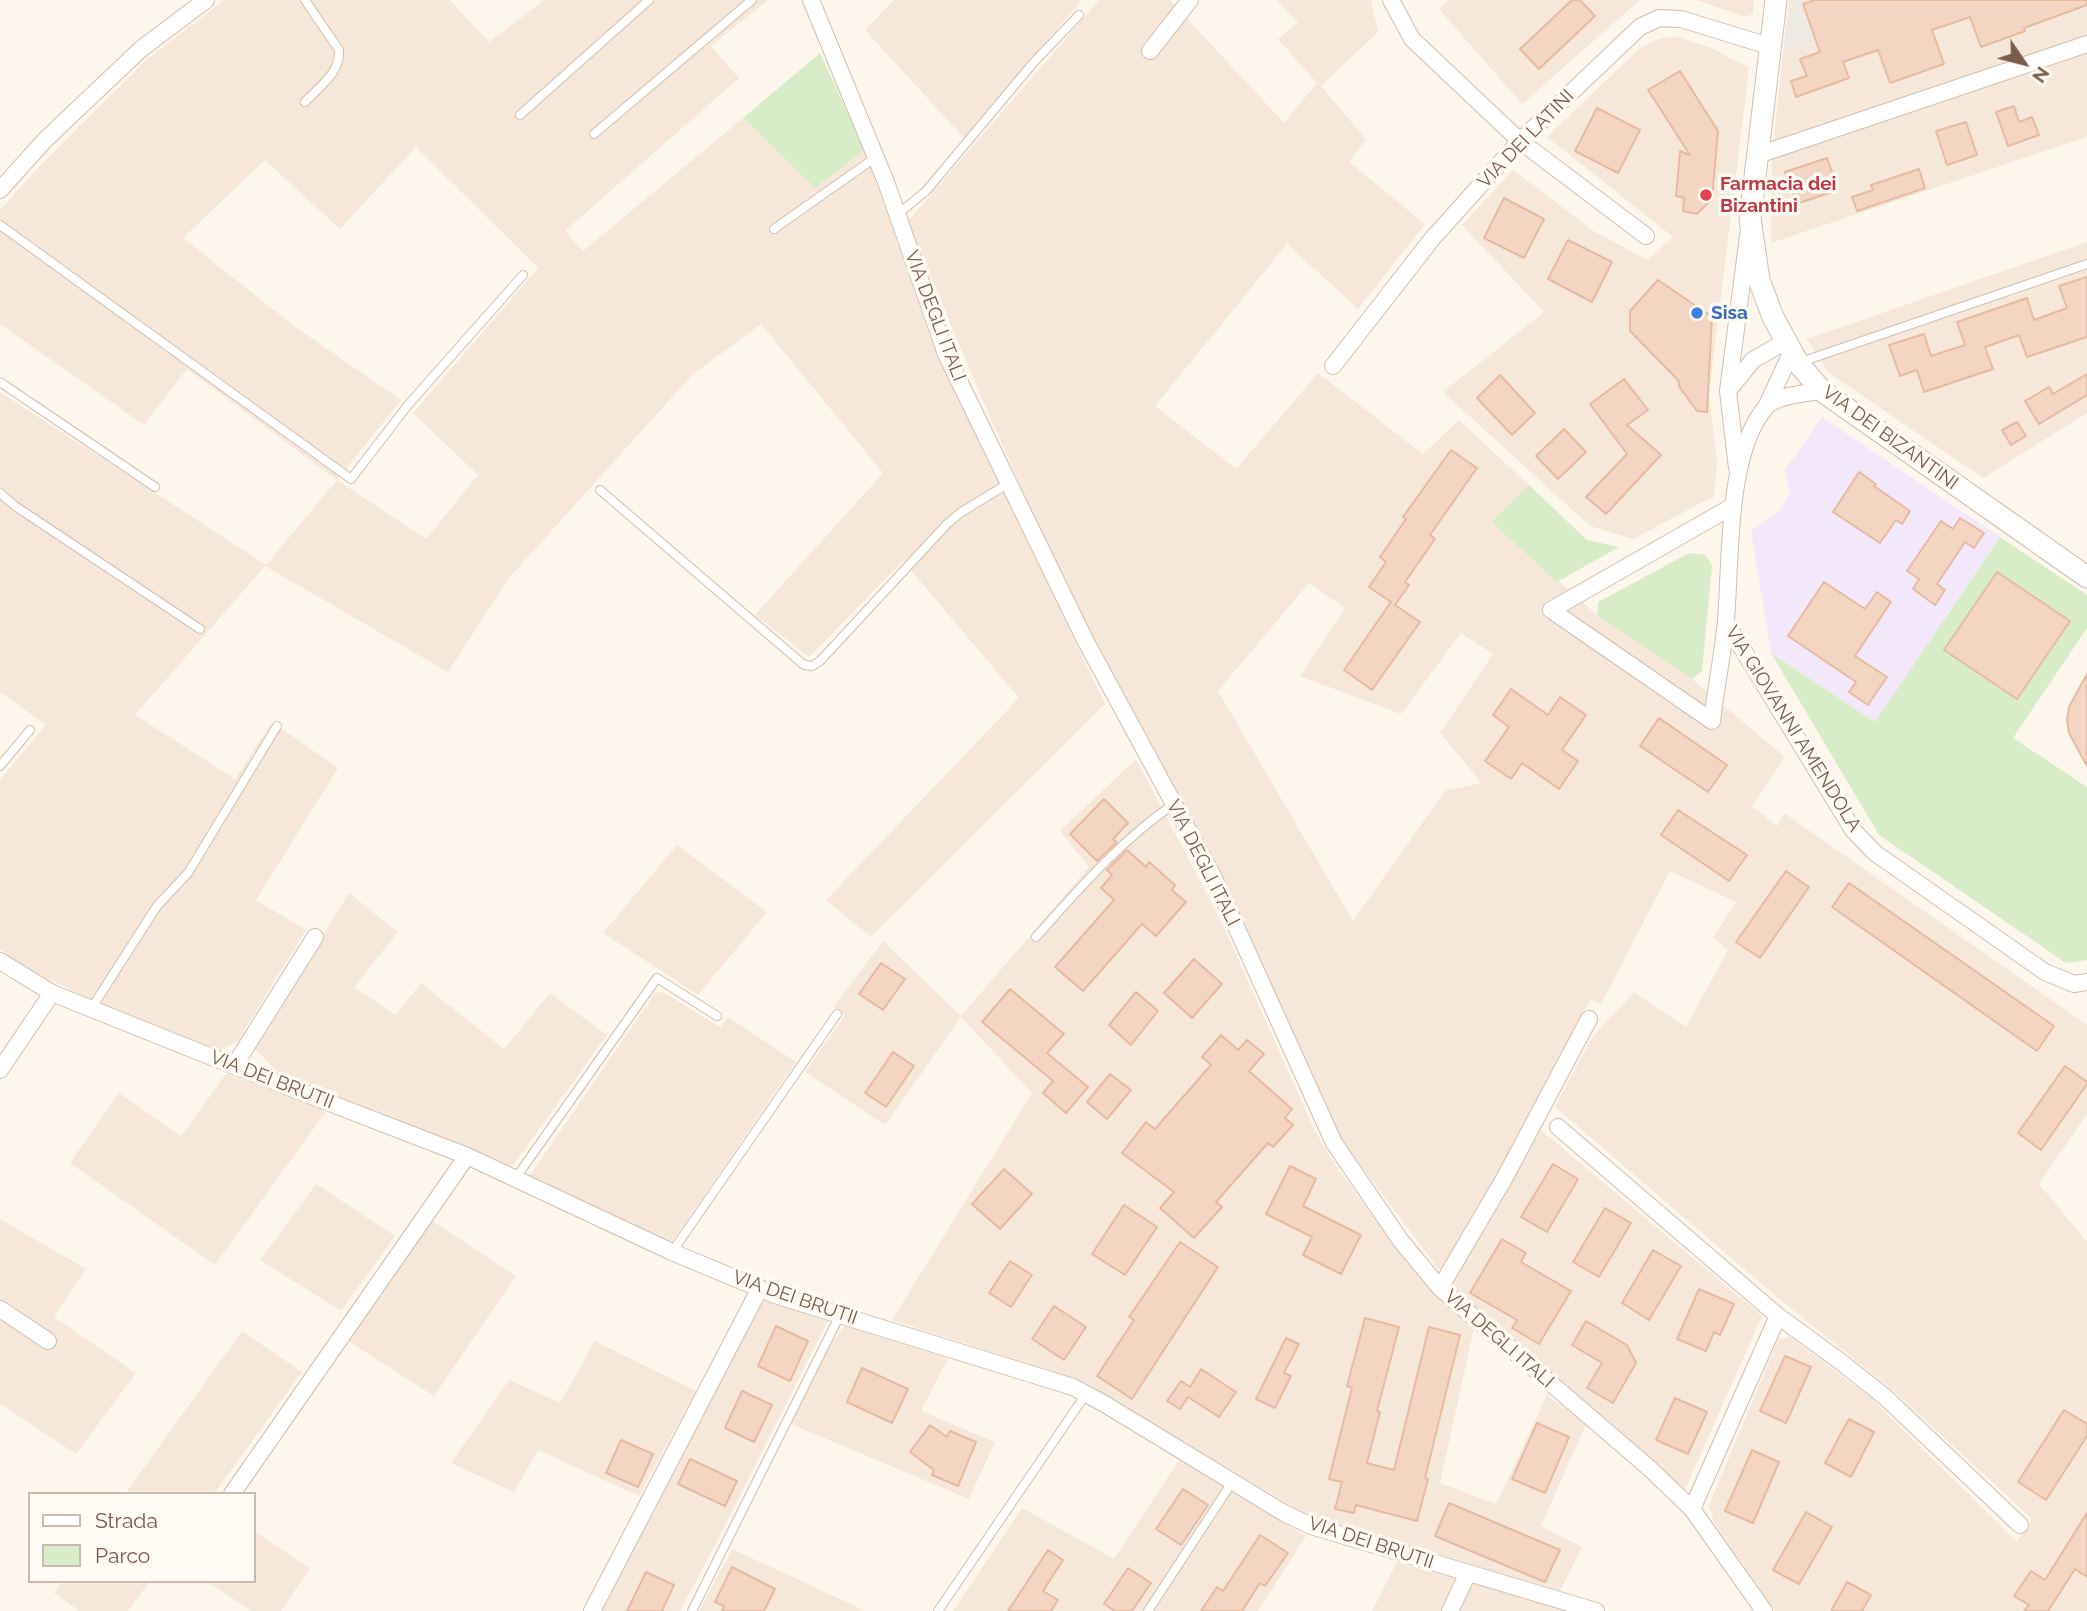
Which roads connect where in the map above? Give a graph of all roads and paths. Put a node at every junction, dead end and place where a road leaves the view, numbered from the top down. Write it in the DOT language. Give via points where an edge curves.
graph roads {
  1 [pos="206,0"];
  2 [pos="305,0"];
  3 [pos="649,0"];
  4 [pos="752,0"];
  5 [pos="811,0"];
  6 [pos="1191,0"];
  7 [pos="1391,0"];
  8 [pos="1776,0"];
  9 [pos="1079,15"];
  10 [pos="2087,44"];
  11 [pos="1772,47"];
  12 [pos="1150,51"];
  13 [pos="305,102"];
  14 [pos="520,115"];
  15 [pos="594,134"];
  16 [pos="1520,141"];
  17 [pos="1758,155"];
  18 [pos="876,157"];
  19 [pos="0,190"];
  20 [pos="897,215"];
  21 [pos="1750,219"];
  22 [pos="0,225"];
  23 [pos="774,229"];
  24 [pos="1646,236"];
  25 [pos="2087,264"];
  26 [pos="523,275"];
  27 [pos="1792,352"];
  28 [pos="1333,366"];
  29 [pos="0,382"];
  30 [pos="1728,391"];
  31 [pos="1822,391"];
  32 [pos="1768,405"];
  33 [pos="1738,474"];
  34 [pos="1009,483"];
  35 [pos="155,487"];
  36 [pos="600,490"];
  37 [pos="0,493"];
  38 [pos="1733,506"];
  39 [pos="2087,577"];
  40 [pos="1726,622"];
  41 [pos="200,629"];
  42 [pos="278,726"];
  43 [pos="30,730"];
  44 [pos="0,766"];
  45 [pos="1174,804"];
  46 [pos="315,937"];
  47 [pos="1036,937"];
  48 [pos="0,961"];
  49 [pos="2087,982"];
  50 [pos="51,993"];
  51 [pos="91,1009"];
  52 [pos="837,1014"];
  53 [pos="717,1016"];
  54 [pos="1589,1019"];
  55 [pos="234,1066"];
  56 [pos="0,1070"];
  57 [pos="1558,1127"];
  58 [pos="467,1156"];
  59 [pos="514,1179"];
  60 [pos="672,1252"];
  61 [pos="760,1288"];
  62 [pos="1440,1288"];
  63 [pos="0,1309"];
  64 [pos="840,1315"];
  65 [pos="1778,1316"];
  66 [pos="48,1341"];
  67 [pos="1086,1394"];
  68 [pos="1233,1481"];
  69 [pos="233,1492"];
  70 [pos="1692,1509"];
  71 [pos="2020,1524"];
  72 [pos="1468,1573"];
  73 [pos="592,1611"];
  74 [pos="692,1611"];
  75 [pos="938,1611"];
  76 [pos="1148,1611"];
  77 [pos="1450,1611"];
  78 [pos="1595,1611"];
  79 [pos="1764,1611"];
  1 -- 19 [label="street" via="141,49 45,140"];
  2 -- 13 [label="lane" via="340,58"];
  3 -- 14 [label="lane"];
  4 -- 15 [label="lane"];
  5 -- 18 [label="street, VIA DEGLI ITALI"];
  6 -- 12 [label="street"];
  7 -- 16 [label="street" via="1412,39"];
  8 -- 11 [label="street, VIA DEI BIZANTINI"];
  9 -- 20 [label="lane" via="926,191"];
  10 -- 17 [label="street"];
  11 -- 16 [label="street, VIA DEI LATINI" via="1681,19 1659,18 1640,27"];
  11 -- 17 [label="street, VIA DEI BIZANTINI"];
  16 -- 24 [label="street"];
  16 -- 28 [label="street, VIA DEI LATINI" via="1432,239"];
  17 -- 21 [label="street, VIA DEI BIZANTINI"];
  18 -- 20 [label="street, VIA DEGLI ITALI"];
  18 -- 23 [label="lane"];
  20 -- 34 [label="street, VIA DEGLI ITALI" via="946,354"];
  21 -- 27 [label="street, VIA DEI BIZANTINI" via="1759,280"];
  21 -- 30 [label="street"];
  22 -- 26 [label="lane" via="351,479 408,405"];
  25 -- 27 [label="lane"];
  27 -- 30 [label="street" via="1753,360"];
  27 -- 31 [label="street, VIA DEI BIZANTINI"];
  27 -- 32 [label="street"];
  29 -- 35 [label="lane"];
  30 -- 33 [label="street"];
  31 -- 32 [label="street"];
  31 -- 39 [label="street, VIA DEI BIZANTINI"];
  32 -- 33 [label="street" via="1752,432"];
  33 -- 38 [label="street, VIA GIOVANNI AMENDOLA"];
  34 -- 36 [label="lane" via="947,524 812,666 804,665"];
  34 -- 45 [label="street, VIA DEGLI ITALI" via="1085,640"];
  37 -- 41 [label="lane"];
  38 -- 40 [label="street, VIA GIOVANNI AMENDOLA"];
  38 -- 40 [label="street" via="1551,610 1712,721"];
  40 -- 49 [label="street, VIA GIOVANNI AMENDOLA" via="1853,830 1875,853 2045,972 2074,984"];
  42 -- 51 [label="lane" via="188,873 157,906"];
  43 -- 44 [label="lane"];
  45 -- 47 [label="lane" via="1150,820 1089,878"];
  45 -- 62 [label="street, VIA DEGLI ITALI" via="1214,878 1334,1143 1401,1241"];
  46 -- 55 [label="street"];
  48 -- 50 [label="street, VIA DEI BRUTII"];
  50 -- 51 [label="street, VIA DEI BRUTII"];
  50 -- 56 [label="street"];
  51 -- 55 [label="street, VIA DEI BRUTII"];
  52 -- 60 [label="lane"];
  53 -- 59 [label="lane" via="657,978"];
  54 -- 62 [label="street"];
  55 -- 58 [label="street, VIA DEI BRUTII"];
  57 -- 65 [label="street"];
  58 -- 59 [label="street, VIA DEI BRUTII"];
  58 -- 69 [label="street"];
  59 -- 60 [label="street, VIA DEI BRUTII"];
  60 -- 61 [label="street, VIA DEI BRUTII"];
  61 -- 64 [label="street, VIA DEI BRUTII"];
  61 -- 73 [label="street"];
  62 -- 70 [label="street, VIA DEGLI ITALI"];
  63 -- 66 [label="street"];
  64 -- 67 [label="street, VIA DEI BRUTII"];
  64 -- 74 [label="lane"];
  65 -- 70 [label="street"];
  65 -- 71 [label="street" via="1885,1397"];
  67 -- 68 [label="street, VIA DEI BRUTII"];
  67 -- 75 [label="lane"];
  68 -- 72 [label="street, VIA DEI BRUTII" via="1311,1526"];
  68 -- 76 [label="lane"];
  70 -- 79 [label="street, VIA DEGLI ITALI"];
  72 -- 77 [label="street"];
  72 -- 78 [label="street, VIA DEI BRUTII"];
}
